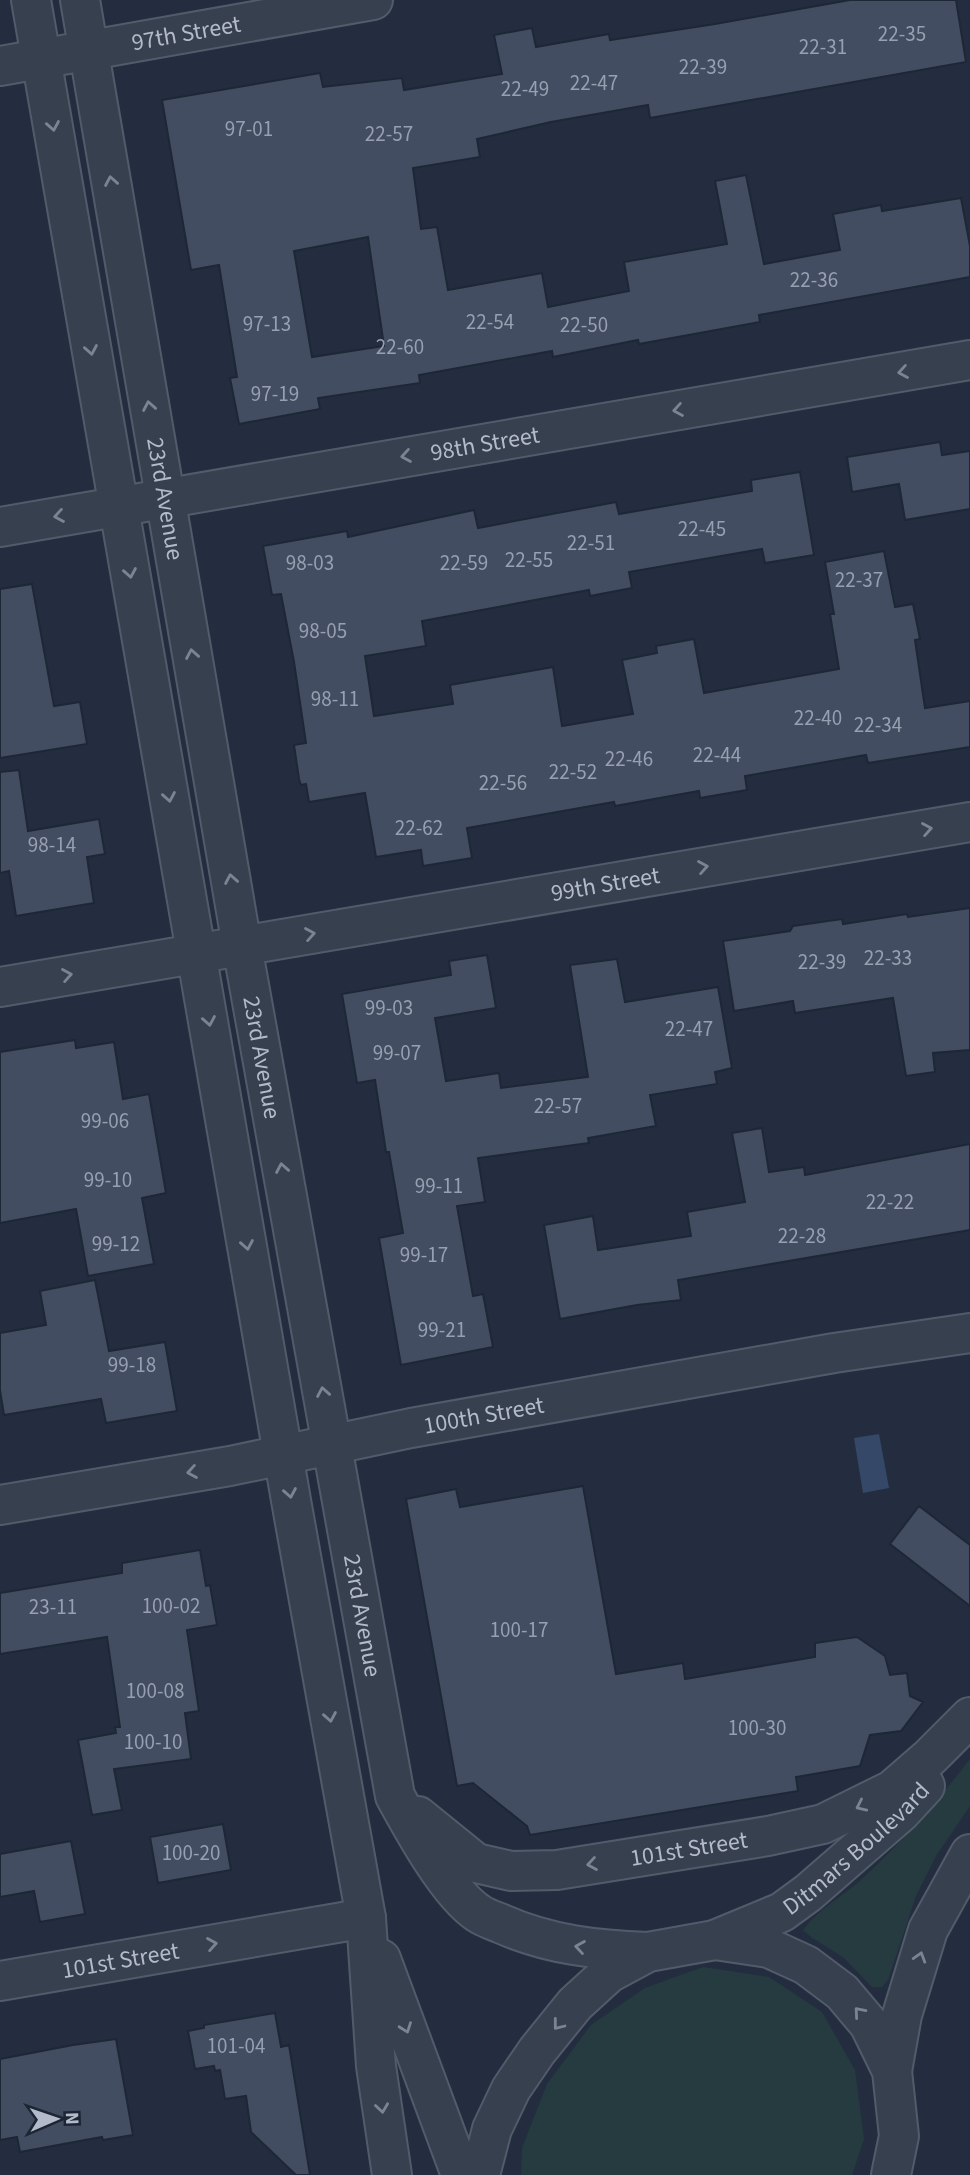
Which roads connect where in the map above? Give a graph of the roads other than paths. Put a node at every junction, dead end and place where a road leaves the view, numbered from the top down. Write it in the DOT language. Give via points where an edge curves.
graph roads {
  1 [pos="32,0"];
  2 [pos="79,0"];
  3 [pos="373,0"];
  4 [pos="88,50"];
  5 [pos="42,58"];
  6 [pos="0,66"];
  7 [pos="970,360"];
  8 [pos="165,497"];
  9 [pos="118,506"];
  10 [pos="0,527"];
  11 [pos="970,822"];
  12 [pos="242,946"];
  13 [pos="197,953"];
  14 [pos="0,987"];
  15 [pos="970,1333"];
  16 [pos="332,1444"];
  17 [pos="283,1454"];
  18 [pos="0,1506"];
  19 [pos="970,1717"];
  20 [pos="970,1724"];
  21 [pos="395,1796"];
  22 [pos="970,1854"];
  23 [pos="366,1918"];
  24 [pos="715,1940"];
  25 [pos="648,1952"];
  26 [pos="0,1981"];
  27 [pos="892,2071"];
  28 [pos="899,2136"];
  29 [pos="392,2175"];
  30 [pos="461,2175"];
  31 [pos="480,2175"];
  32 [pos="891,2175"];
  33 [pos="916,2175"];
  1 -- 5 [label="street, 23rd Avenue"];
  2 -- 4 [label="street, 23rd Avenue"];
  3 -- 4 [label="street, 97th Street"];
  4 -- 5 [label="street, 97th Street"];
  8 -- 4 [label="street, 23rd Avenue, one-way"];
  5 -- 6 [label="street, 97th Street"];
  5 -- 9 [label="street, 23rd Avenue, one-way"];
  7 -- 8 [label="street, 98th Street, one-way"];
  8 -- 9 [label="street, 98th Street"];
  12 -- 8 [label="street, 23rd Avenue, one-way"];
  9 -- 10 [label="street, 98th Street, one-way"];
  9 -- 13 [label="street, 23rd Avenue, one-way"];
  12 -- 11 [label="street, 99th Street, one-way"];
  12 -- 13 [label="street, 99th Street"];
  16 -- 12 [label="street, 23rd Avenue, one-way"];
  14 -- 13 [label="street, one-way"];
  13 -- 17 [label="street, 23rd Avenue, one-way"];
  15 -- 16 [label="street, 100th Street"];
  16 -- 17 [label="street, 100th Street"];
  16 -- 21 [label="street, 23rd Avenue"];
  17 -- 18 [label="street, 100th Street, one-way"];
  17 -- 23 [label="street, 23rd Avenue, one-way"];
  19 -- 21 [label="street, 101st Street, one-way" via="892,1790 823,1824 557,1870 511,1871 476,1863"];
  20 -- 24 [label="street, Ditmars Boulevard" via="944,1764 900,1813 808,1894 782,1912"];
  25 -- 21 [label="street, 23rd Avenue, one-way" via="559,1944 477,1913 450,1885"];
  27 -- 22 [label="street, one-way" via="902,2015 928,1930"];
  26 -- 23 [label="street, 101st Street, one-way"];
  23 -- 29 [label="street, 23rd Avenue, one-way" via="376,2066"];
  23 -- 30 [label="street, 23rd Avenue, one-way"];
  24 -- 25 [label="street"];
  27 -- 24 [label="street, one-way" via="869,2024 842,1992 806,1965 769,1948"];
  25 -- 31 [label="street, one-way" via="609,1973 575,2004 537,2051 511,2089 492,2129"];
  27 -- 28 [label="street"];
  28 -- 32 [label="street"];
  28 -- 33 [label="street"];
}
